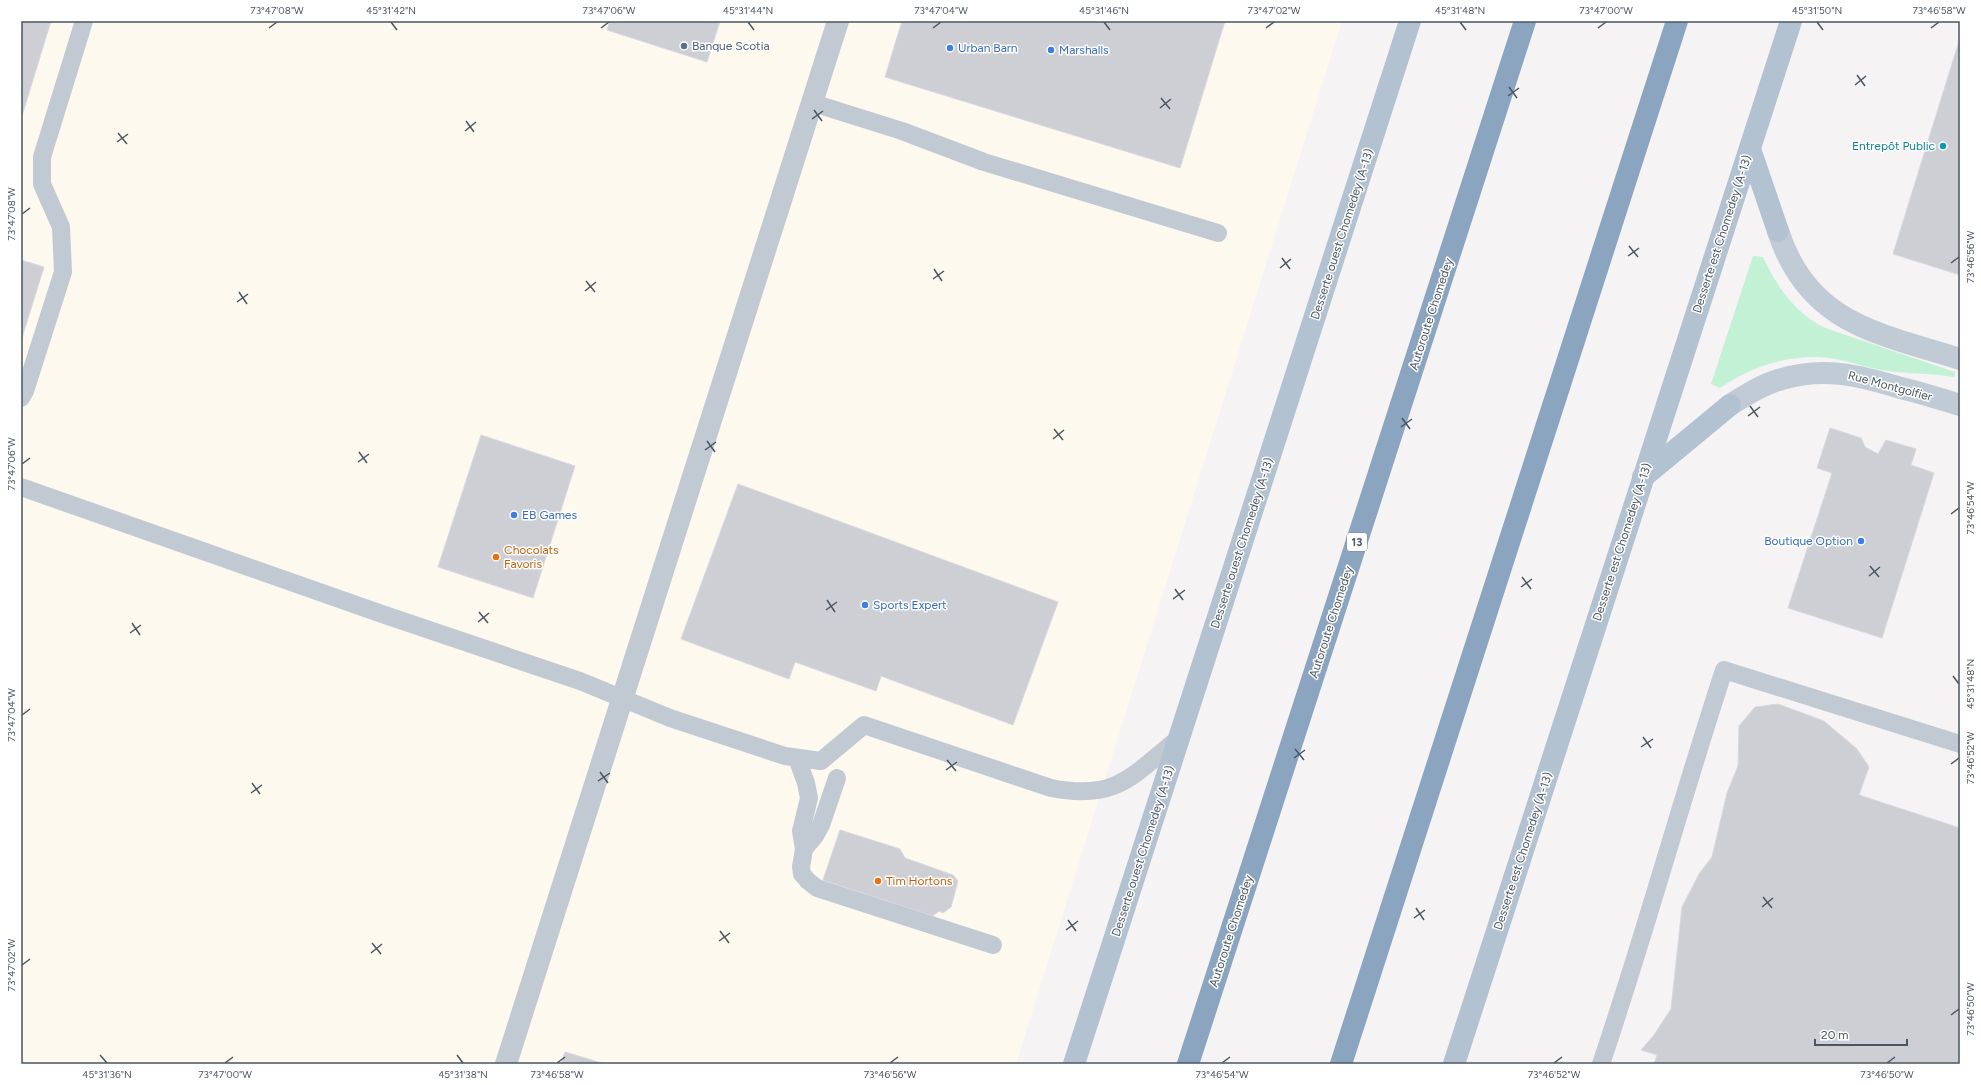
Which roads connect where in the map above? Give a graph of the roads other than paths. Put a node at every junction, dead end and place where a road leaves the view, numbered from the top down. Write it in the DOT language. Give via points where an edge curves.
graph roads {
  1 [pos="84,21"];
  2 [pos="838,21"];
  3 [pos="1410,21"];
  4 [pos="1525,21"];
  5 [pos="1677,21"];
  6 [pos="1791,21"];
  7 [pos="813,103"];
  8 [pos="1750,149"];
  9 [pos="1778,231"];
  10 [pos="1218,233"];
  11 [pos="1960,359"];
  12 [pos="21,398"];
  13 [pos="1730,405"];
  14 [pos="1960,405"];
  15 [pos="1643,477"];
  16 [pos="21,487"];
  17 [pos="622,698"];
  18 [pos="1179,738"];
  19 [pos="1960,744"];
  20 [pos="797,758"];
  21 [pos="836,778"];
  22 [pos="804,849"];
  23 [pos="993,945"];
  24 [pos="506,1064"];
  25 [pos="1074,1064"];
  26 [pos="1188,1064"];
  27 [pos="1341,1064"];
  28 [pos="1454,1064"];
  29 [pos="1601,1064"];
  1 -- 12 [label="lane" via="42,157 42,184 61,227 63,272"];
  2 -- 7 [label="street"];
  3 -- 18 [label="main road, Desserte ouest Chomedey (A-13)"];
  4 -- 26 [label="highway, Autoroute Chomedey / 13"];
  5 -- 27 [label="highway"];
  6 -- 8 [label="main road, Desserte est Chomedey (A-13)"];
  7 -- 10 [label="lane" via="902,131 984,162"];
  7 -- 17 [label="street"];
  8 -- 9 [label="main road"];
  8 -- 15 [label="main road, Desserte est Chomedey (A-13)"];
  9 -- 11 [label="street" via="1785,254 1794,271 1822,302 1836,313 1877,333"];
  13 -- 14 [label="street, Rue Montgolfier" via="1781,379 1800,374 1834,372 1856,375"];
  13 -- 15 [label="main road"];
  15 -- 28 [label="main road, Desserte est Chomedey (A-13)"];
  16 -- 17 [label="lane" via="580,681"];
  17 -- 20 [label="lane" via="670,718"];
  17 -- 24 [label="street"];
  18 -- 20 [label="lane" via="1121,784 1091,792 1051,788 864,725 822,761"];
  18 -- 25 [label="main road, Desserte ouest Chomedey (A-13)"];
  19 -- 29 [label="lane" via="1724,670"];
  20 -- 22 [label="lane" via="809,798 801,831"];
  21 -- 22 [label="lane" via="821,825"];
  22 -- 23 [label="lane" via="802,874 817,888"];
}
